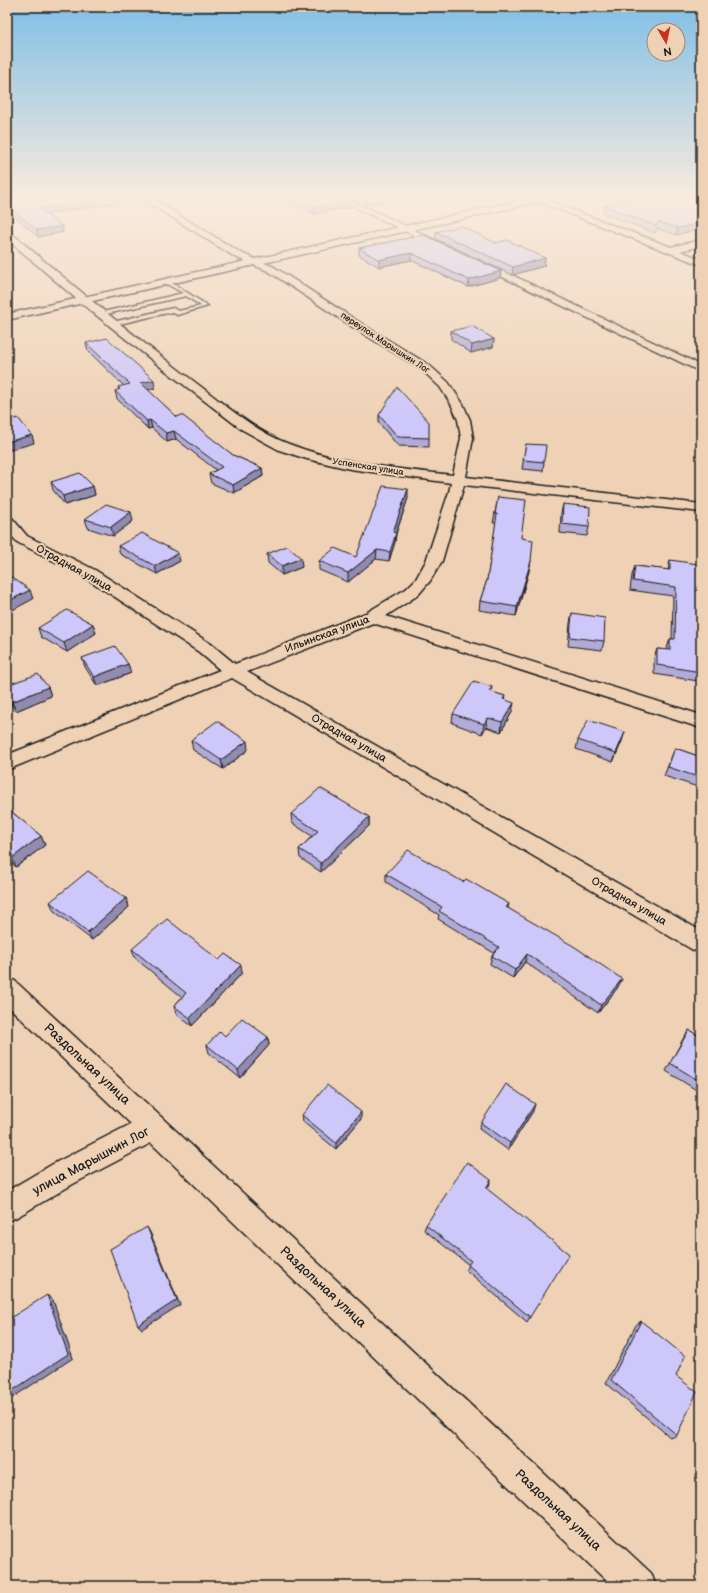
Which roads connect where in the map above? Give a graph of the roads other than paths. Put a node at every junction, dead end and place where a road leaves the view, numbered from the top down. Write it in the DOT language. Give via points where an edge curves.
graph roads {
  1 [pos="49,270"];
  2 [pos="218,270"];
  3 [pos="273,270"];
  4 [pos="495,270"];
  5 [pos="167,282"];
  6 [pos="186,294"];
  7 [pos="84,300"];
  8 [pos="102,313"];
  9 [pos="7,317"];
  10 [pos="115,323"];
  11 [pos="701,369"];
  12 [pos="459,480"];
  13 [pos="701,508"];
  14 [pos="7,521"];
  15 [pos="372,617"];
  16 [pos="233,671"];
  17 [pos="701,722"];
  18 [pos="7,763"];
  19 [pos="701,943"];
  20 [pos="7,988"];
  21 [pos="153,1126"];
  22 [pos="7,1207"];
  23 [pos="638,1586"];
  1 -- 7 [label="street, Успенская улица"];
  2 -- 5 [label="street"];
  3 -- 12 [label="street, переулок Марышкин Лог" via="425,367 444,385 464,420 467,438"];
  4 -- 11 [label="street"];
  5 -- 6 [label="lane"];
  5 -- 7 [label="street"];
  6 -- 8 [label="lane"];
  6 -- 10 [label="lane" via="205,306 177,313 173,310"];
  7 -- 8 [label="street, Успенская улица"];
  7 -- 9 [label="street"];
  8 -- 10 [label="street, Успенская улица"];
  10 -- 12 [label="street, Успенская улица" via="161,362 245,426 284,447 350,465"];
  12 -- 13 [label="street, Успенская улица"];
  12 -- 15 [label="street, переулок Марышкин Лог" via="434,561 422,581 412,592"];
  14 -- 16 [label="street, Отрадная улица" via="22,539 89,573 205,648"];
  15 -- 16 [label="street, Ильинская улица"];
  15 -- 17 [label="street, Ильинская улица"];
  16 -- 18 [label="street, Ильинская улица"];
  16 -- 19 [label="street, Отрадная улица"];
  20 -- 21 [label="street, Раздольная улица"];
  21 -- 22 [label="street, улица Марышкин Лог"];
  21 -- 23 [label="street, Раздольная улица"];
}
